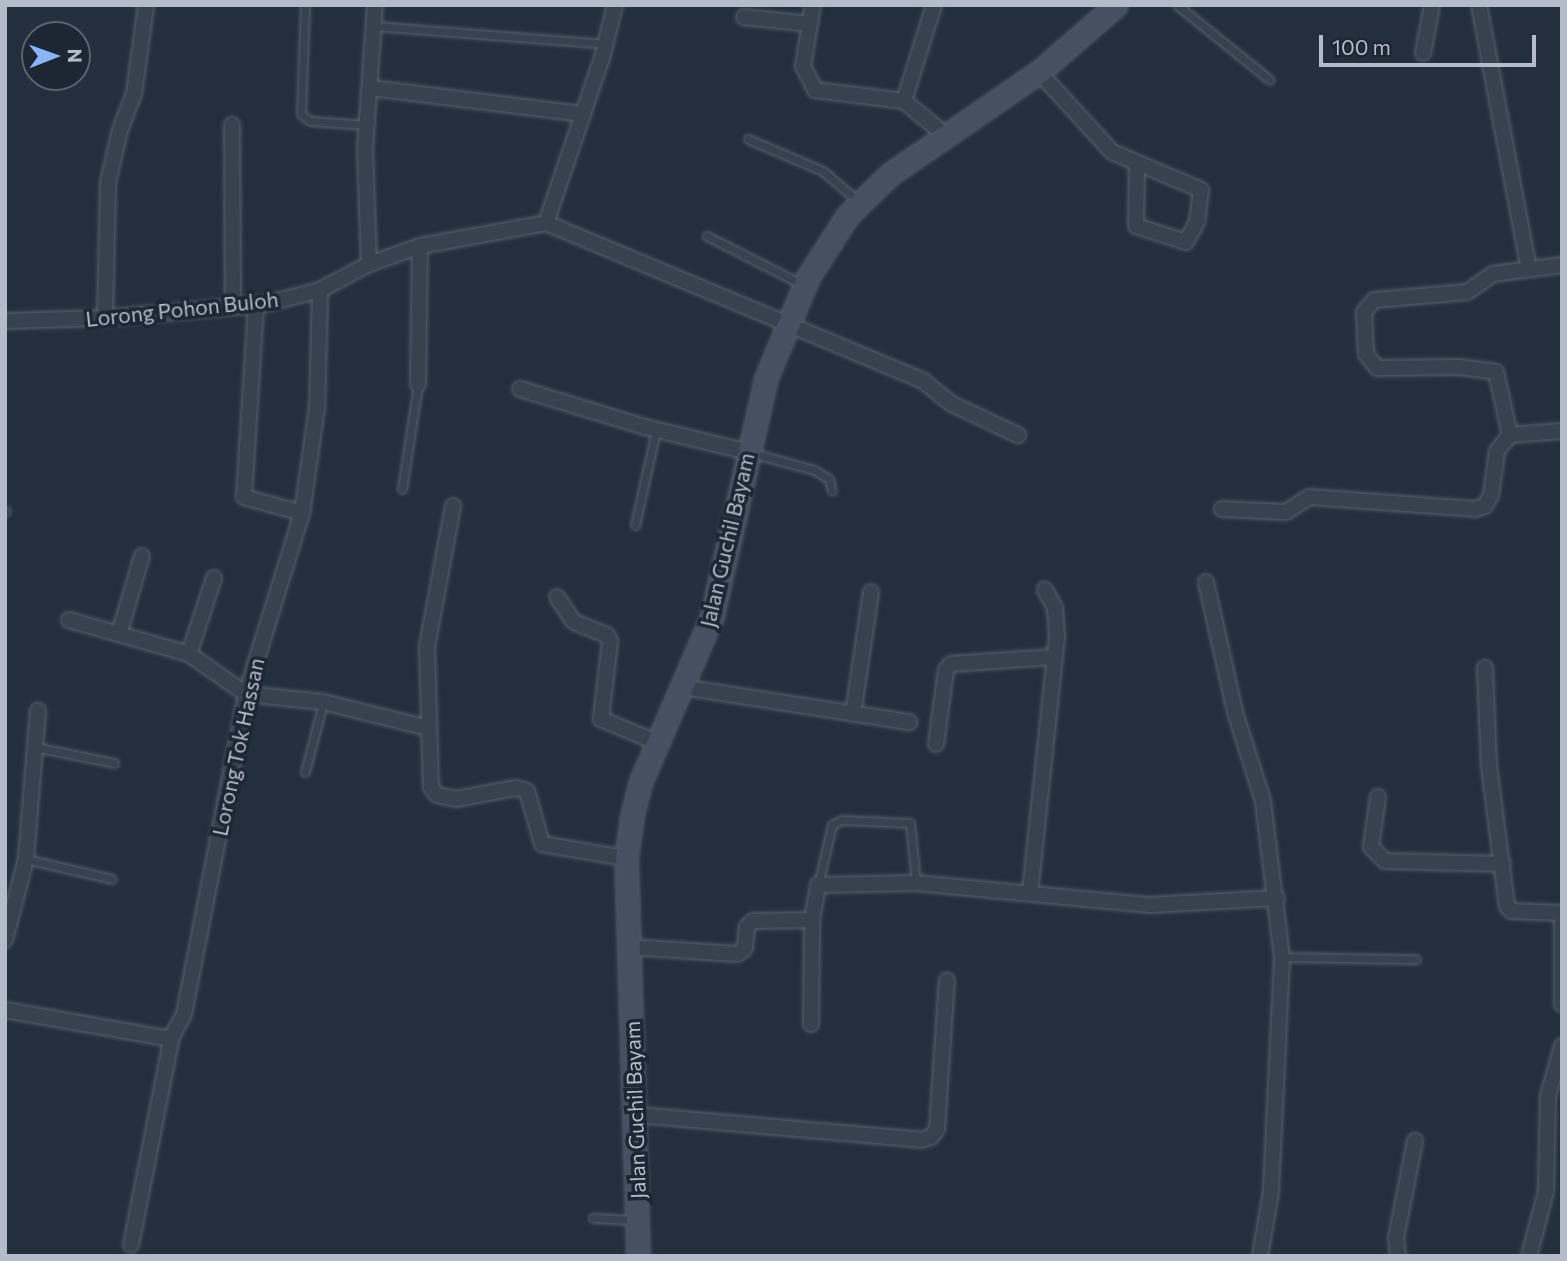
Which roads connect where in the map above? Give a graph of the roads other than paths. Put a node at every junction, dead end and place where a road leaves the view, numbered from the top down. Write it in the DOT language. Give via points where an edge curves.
graph roads {
  1 [pos="146,5"];
  2 [pos="305,5"];
  3 [pos="375,5"];
  4 [pos="615,5"];
  5 [pos="813,5"];
  6 [pos="934,5"];
  7 [pos="1116,5"];
  8 [pos="1177,5"];
  9 [pos="1432,5"];
  10 [pos="1479,5"];
  11 [pos="744,17"];
  12 [pos="810,24"];
  13 [pos="373,26"];
  14 [pos="606,44"];
  15 [pos="1423,54"];
  16 [pos="1039,72"];
  17 [pos="1270,80"];
  18 [pos="371,88"];
  19 [pos="904,101"];
  20 [pos="583,114"];
  21 [pos="232,125"];
  22 [pos="367,125"];
  23 [pos="944,134"];
  24 [pos="748,139"];
  25 [pos="1137,164"];
  26 [pos="859,202"];
  27 [pos="546,223"];
  28 [pos="707,236"];
  29 [pos="420,246"];
  30 [pos="369,264"];
  31 [pos="1562,265"];
  32 [pos="1529,269"];
  33 [pos="805,286"];
  34 [pos="320,290"];
  35 [pos="233,306"];
  36 [pos="256,306"];
  37 [pos="105,318"];
  38 [pos="5,321"];
  39 [pos="788,323"];
  40 [pos="418,384"];
  41 [pos="520,389"];
  42 [pos="656,430"];
  43 [pos="1562,431"];
  44 [pos="1018,435"];
  45 [pos="1510,435"];
  46 [pos="748,452"];
  47 [pos="402,489"];
  48 [pos="832,491"];
  49 [pos="453,506"];
  50 [pos="1222,509"];
  51 [pos="302,513"];
  52 [pos="635,525"];
  53 [pos="142,556"];
  54 [pos="214,578"];
  55 [pos="1206,582"];
  56 [pos="1045,590"];
  57 [pos="871,592"];
  58 [pos="557,597"];
  59 [pos="69,620"];
  60 [pos="120,631"];
  61 [pos="189,654"];
  62 [pos="1053,657"];
  63 [pos="1485,668"];
  64 [pos="682,687"];
  65 [pos="246,694"];
  66 [pos="323,702"];
  67 [pos="38,710"];
  68 [pos="853,713"];
  69 [pos="909,722"];
  70 [pos="428,728"];
  71 [pos="658,743"];
  72 [pos="936,744"];
  73 [pos="35,747"];
  74 [pos="114,763"];
  75 [pos="305,772"];
  76 [pos="1378,797"];
  77 [pos="626,858"];
  78 [pos="26,859"];
  79 [pos="1503,864"];
  80 [pos="112,879"];
  81 [pos="916,883"];
  82 [pos="818,885"];
  83 [pos="1030,893"];
  84 [pos="1277,898"];
  85 [pos="1562,913"];
  86 [pos="812,920"];
  87 [pos="1562,922"];
  88 [pos="5,940"];
  89 [pos="629,947"];
  90 [pos="1282,957"];
  91 [pos="1416,959"];
  92 [pos="947,980"];
  93 [pos="1562,1004"];
  94 [pos="5,1010"];
  95 [pos="811,1024"];
  96 [pos="172,1036"];
  97 [pos="1562,1046"];
  98 [pos="637,1115"];
  99 [pos="1554,1129"];
  100 [pos="1415,1140"];
  101 [pos="593,1218"];
  102 [pos="639,1220"];
  103 [pos="131,1245"];
  104 [pos="638,1256"];
  105 [pos="1260,1256"];
  106 [pos="1398,1256"];
  107 [pos="1529,1256"];
  1 -- 37 [label="street" via="134,94 108,182"];
  2 -- 22 [label="lane" via="301,114 310,121"];
  3 -- 13 [label="street"];
  4 -- 14 [label="street"];
  5 -- 12 [label="street"];
  6 -- 19 [label="street"];
  7 -- 16 [label="main road, Jalan Guchil Bayam"];
  8 -- 17 [label="lane"];
  9 -- 15 [label="street"];
  10 -- 32 [label="street"];
  11 -- 12 [label="street"];
  12 -- 19 [label="street" via="803,66 814,90"];
  13 -- 14 [label="lane"];
  13 -- 18 [label="street"];
  14 -- 20 [label="street"];
  16 -- 23 [label="main road, Jalan Guchil Bayam"];
  16 -- 25 [label="street" via="1112,152"];
  18 -- 20 [label="street"];
  18 -- 22 [label="street"];
  19 -- 23 [label="street"];
  20 -- 27 [label="street"];
  21 -- 35 [label="street"];
  22 -- 30 [label="street"];
  23 -- 26 [label="main road, Jalan Guchil Bayam"];
  24 -- 26 [label="lane" via="823,171"];
  25 -- 25 [label="street" via="1201,190 1197,222 1186,243 1136,226"];
  26 -- 33 [label="main road, Jalan Guchil Bayam" via="827,244"];
  27 -- 29 [label="street, Lorong Pohon Buloh"];
  27 -- 39 [label="street"];
  28 -- 33 [label="lane"];
  29 -- 30 [label="street, Lorong Pohon Buloh"];
  29 -- 40 [label="street"];
  30 -- 34 [label="street, Lorong Pohon Buloh"];
  31 -- 32 [label="street"];
  32 -- 45 [label="street" via="1493,274 1467,292 1374,300 1364,312 1366,354 1377,368 1458,367 1496,372"];
  33 -- 39 [label="main road, Jalan Guchil Bayam"];
  34 -- 36 [label="street, Lorong Pohon Buloh"];
  34 -- 51 [label="street, Lorong Tok Hassan" via="317,408"];
  35 -- 36 [label="street, Lorong Pohon Buloh"];
  35 -- 37 [label="street, Lorong Pohon Buloh"];
  36 -- 51 [label="street" via="244,497"];
  37 -- 38 [label="street, Lorong Pohon Buloh"];
  39 -- 44 [label="street" via="922,380 952,404"];
  39 -- 46 [label="main road, Jalan Guchil Bayam" via="766,378"];
  40 -- 47 [label="lane"];
  41 -- 42 [label="street"];
  42 -- 46 [label="street"];
  42 -- 52 [label="lane"];
  43 -- 45 [label="street"];
  45 -- 50 [label="street" via="1497,451 1491,495 1485,506 1475,509 1309,497 1286,512"];
  46 -- 48 [label="lane" via="814,470 829,479"];
  46 -- 64 [label="main road, Jalan Guchil Bayam" via="712,616"];
  49 -- 70 [label="street" via="427,646"];
  51 -- 65 [label="street, Lorong Tok Hassan"];
  53 -- 60 [label="street"];
  54 -- 61 [label="street"];
  55 -- 84 [label="street" via="1235,712 1263,801"];
  56 -- 62 [label="street" via="1055,608"];
  57 -- 68 [label="street"];
  58 -- 71 [label="street" via="574,622 607,635 610,641 601,719"];
  59 -- 60 [label="street"];
  60 -- 61 [label="street"];
  61 -- 65 [label="street"];
  62 -- 72 [label="street" via="951,664 946,670"];
  62 -- 83 [label="street"];
  63 -- 79 [label="street" via="1489,766"];
  64 -- 68 [label="street"];
  64 -- 71 [label="main road, Jalan Guchil Bayam"];
  65 -- 66 [label="street"];
  65 -- 96 [label="street, Lorong Tok Hassan" via="188,1002"];
  66 -- 70 [label="street"];
  66 -- 75 [label="lane"];
  67 -- 73 [label="street"];
  68 -- 69 [label="street"];
  70 -- 77 [label="street" via="430,787 437,795 456,799 516,788 527,791 542,844"];
  71 -- 77 [label="main road, Jalan Guchil Bayam" via="635,805"];
  73 -- 74 [label="lane"];
  73 -- 78 [label="street"];
  76 -- 79 [label="street" via="1371,847 1385,861"];
  77 -- 89 [label="main road, Jalan Guchil Bayam"];
  78 -- 80 [label="lane"];
  78 -- 88 [label="street"];
  79 -- 85 [label="street" via="1505,898 1511,911"];
  81 -- 82 [label="street"];
  81 -- 82 [label="lane" via="910,823 842,820 832,825"];
  81 -- 83 [label="street"];
  82 -- 86 [label="street"];
  83 -- 84 [label="street" via="1150,905"];
  84 -- 90 [label="street"];
  86 -- 89 [label="street" via="753,921 747,927 745,948 738,954"];
  86 -- 95 [label="street"];
  87 -- 93 [label="street"];
  89 -- 98 [label="main road, Jalan Guchil Bayam"];
  90 -- 91 [label="lane"];
  90 -- 105 [label="street" via="1271,1192"];
  92 -- 98 [label="street" via="937,1129 931,1138"];
  94 -- 96 [label="street"];
  96 -- 103 [label="street, Lorong Tok Hassan"];
  97 -- 99 [label="street" via="1548,1096"];
  98 -- 102 [label="main road, Jalan Guchil Bayam"];
  99 -- 107 [label="street" via="1546,1191"];
  100 -- 106 [label="street" via="1396,1238"];
  101 -- 102 [label="lane"];
  102 -- 104 [label="main road, Jalan Guchil Bayam"];
}
